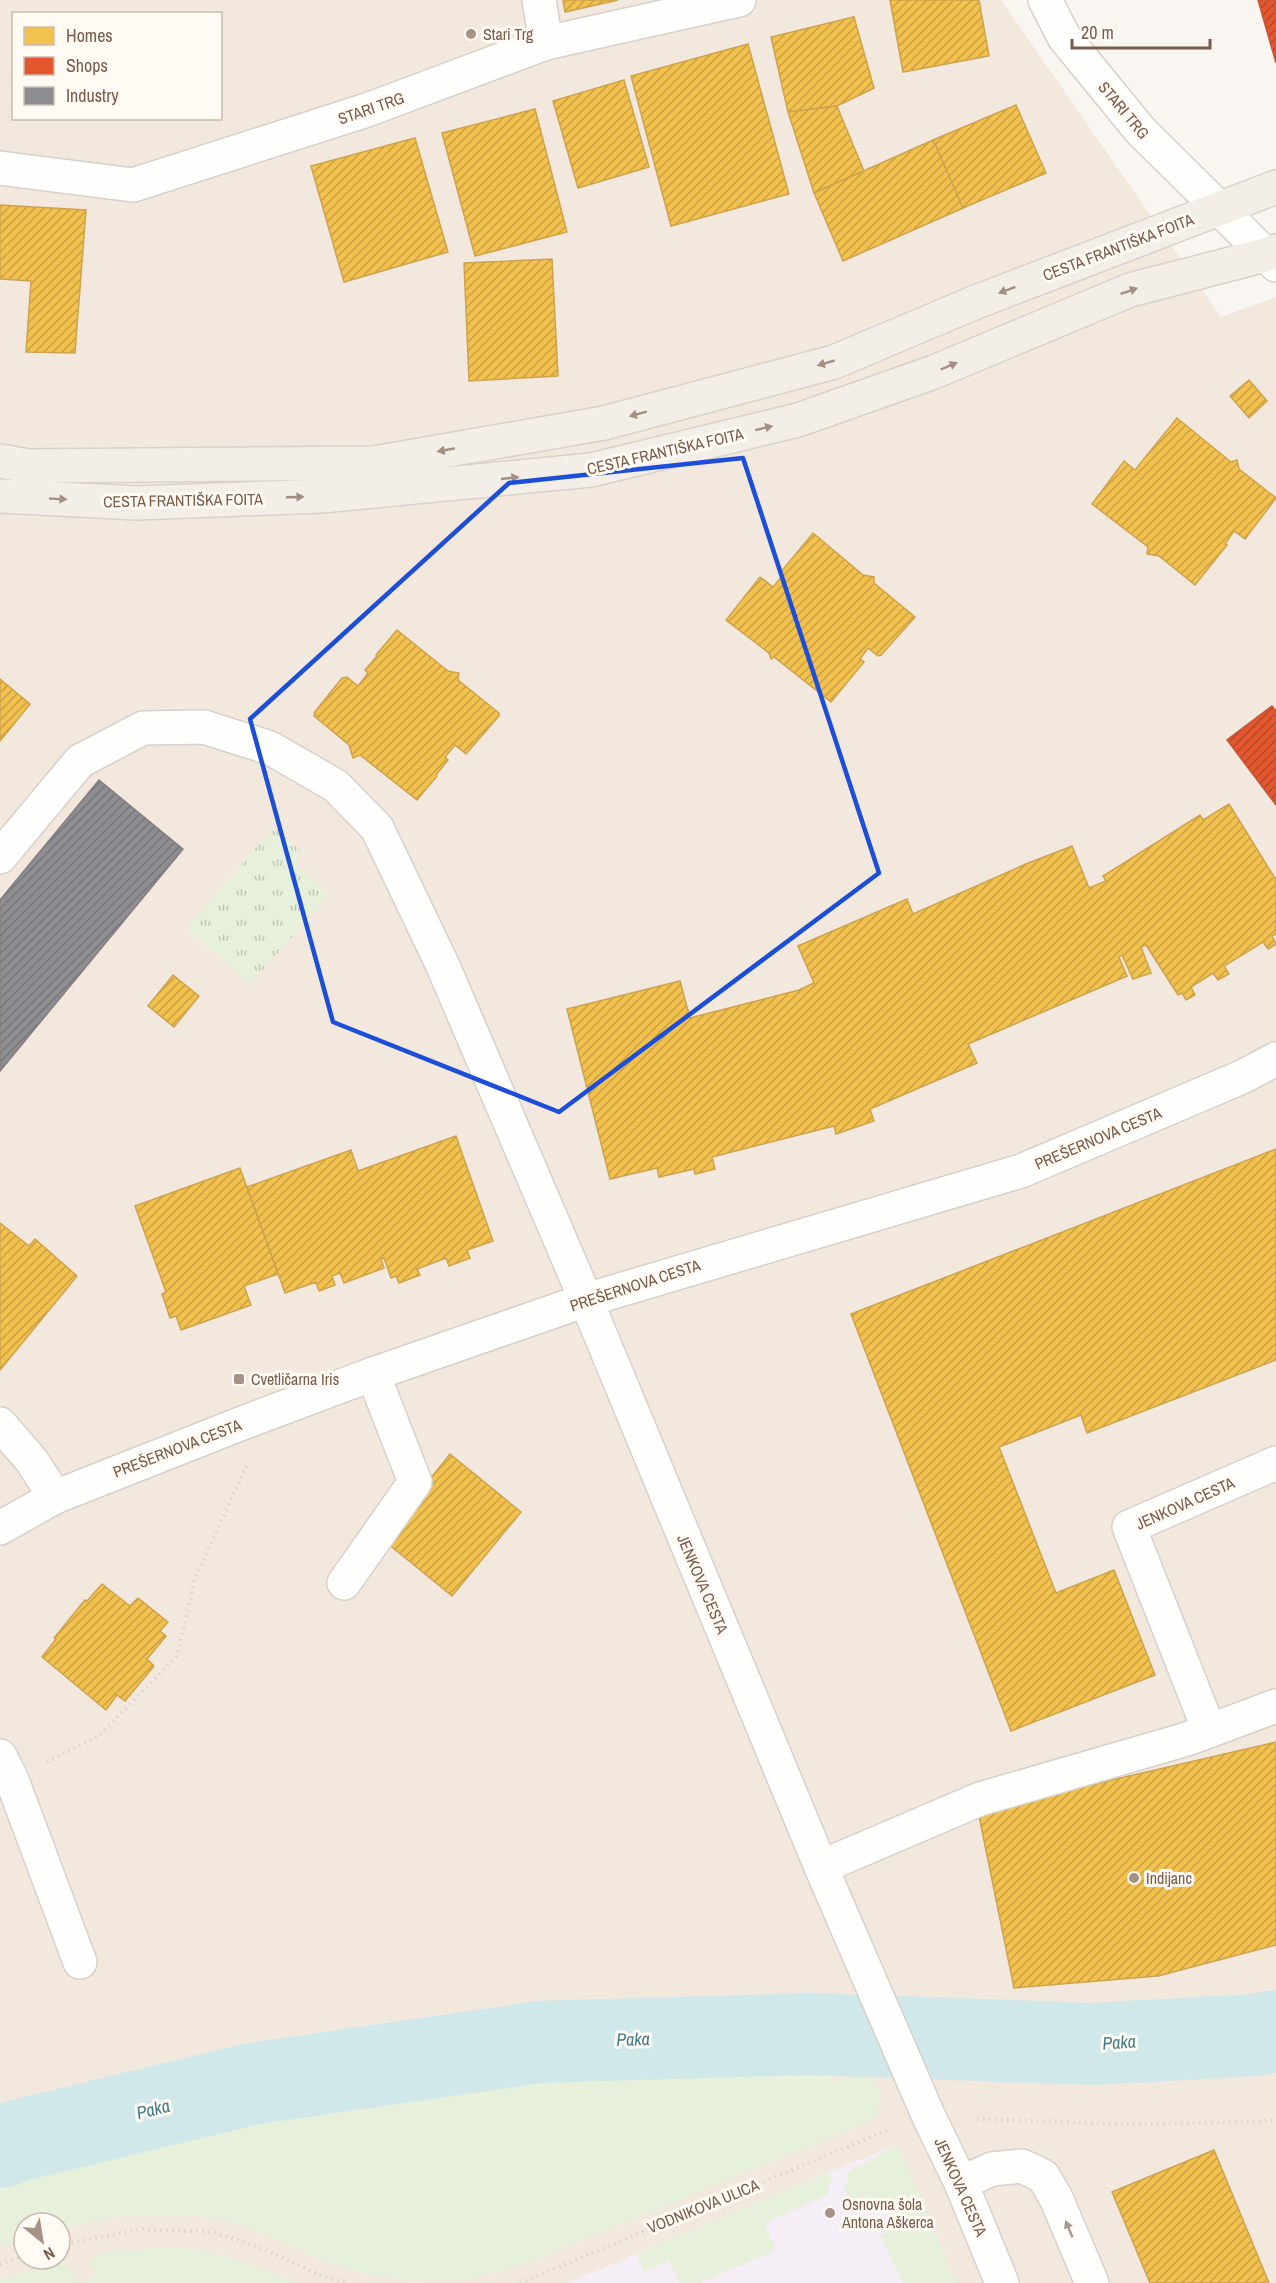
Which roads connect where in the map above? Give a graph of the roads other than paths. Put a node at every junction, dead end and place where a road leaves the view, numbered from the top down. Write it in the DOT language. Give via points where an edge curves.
graph roads {
  1 [pos="539,0"];
  2 [pos="739,0"];
  3 [pos="1045,0"];
  4 [pos="546,43"];
  5 [pos="0,168"];
  6 [pos="1276,187"];
  7 [pos="1218,208"];
  8 [pos="1272,257"];
  9 [pos="0,461"];
  10 [pos="0,496"];
  11 [pos="0,857"];
  12 [pos="1276,1059"];
  13 [pos="586,1300"];
  14 [pos="373,1374"];
  15 [pos="0,1424"];
  16 [pos="1276,1463"];
  17 [pos="55,1497"];
  18 [pos="0,1528"];
  19 [pos="344,1583"];
  20 [pos="1276,1706"];
  21 [pos="1209,1731"];
  22 [pos="6,1768"];
  23 [pos="821,1867"];
  24 [pos="80,1962"];
  25 [pos="961,2183"];
  26 [pos="1002,2283"];
  27 [pos="1092,2283"];
  1 -- 4 [label="street"];
  2 -- 4 [label="street, STARI TRG"];
  3 -- 7 [label="street, STARI TRG" via="1064,37 1140,130"];
  4 -- 5 [label="street, STARI TRG" via="367,110 132,185"];
  6 -- 7 [label="main road, CESTA FRANTIŠKA FOITA"];
  7 -- 8 [label="street, STARI TRG"];
  7 -- 9 [label="main road, CESTA FRANTIŠKA FOITA, one-way" via="834,362 604,423 374,463 29,466"];
  10 -- 8 [label="main road, CESTA FRANTIŠKA FOITA, one-way" via="137,503 321,496 591,470 798,420 934,372 1130,290"];
  11 -- 13 [label="street, JENKOVA CESTA" via="80,761 143,728 204,727 270,747 336,786 377,828 443,966"];
  12 -- 13 [label="street, PREŠERNOVA CESTA" via="1021,1171"];
  13 -- 14 [label="street, PREŠERNOVA CESTA"];
  13 -- 23 [label="street, JENKOVA CESTA"];
  14 -- 17 [label="street, PREŠERNOVA CESTA"];
  14 -- 19 [label="street" via="415,1482"];
  15 -- 17 [label="street" via="32,1461"];
  16 -- 21 [label="street, JENKOVA CESTA" via="1129,1527"];
  17 -- 18 [label="street, PREŠERNOVA CESTA"];
  20 -- 21 [label="street"];
  21 -- 23 [label="street" via="980,1799"];
  22 -- 24 [label="street"];
  23 -- 25 [label="street, JENKOVA CESTA"];
  25 -- 26 [label="street, JENKOVA CESTA"];
  27 -- 25 [label="street, one-way" via="1043,2176 1022,2166 993,2169"];
}
